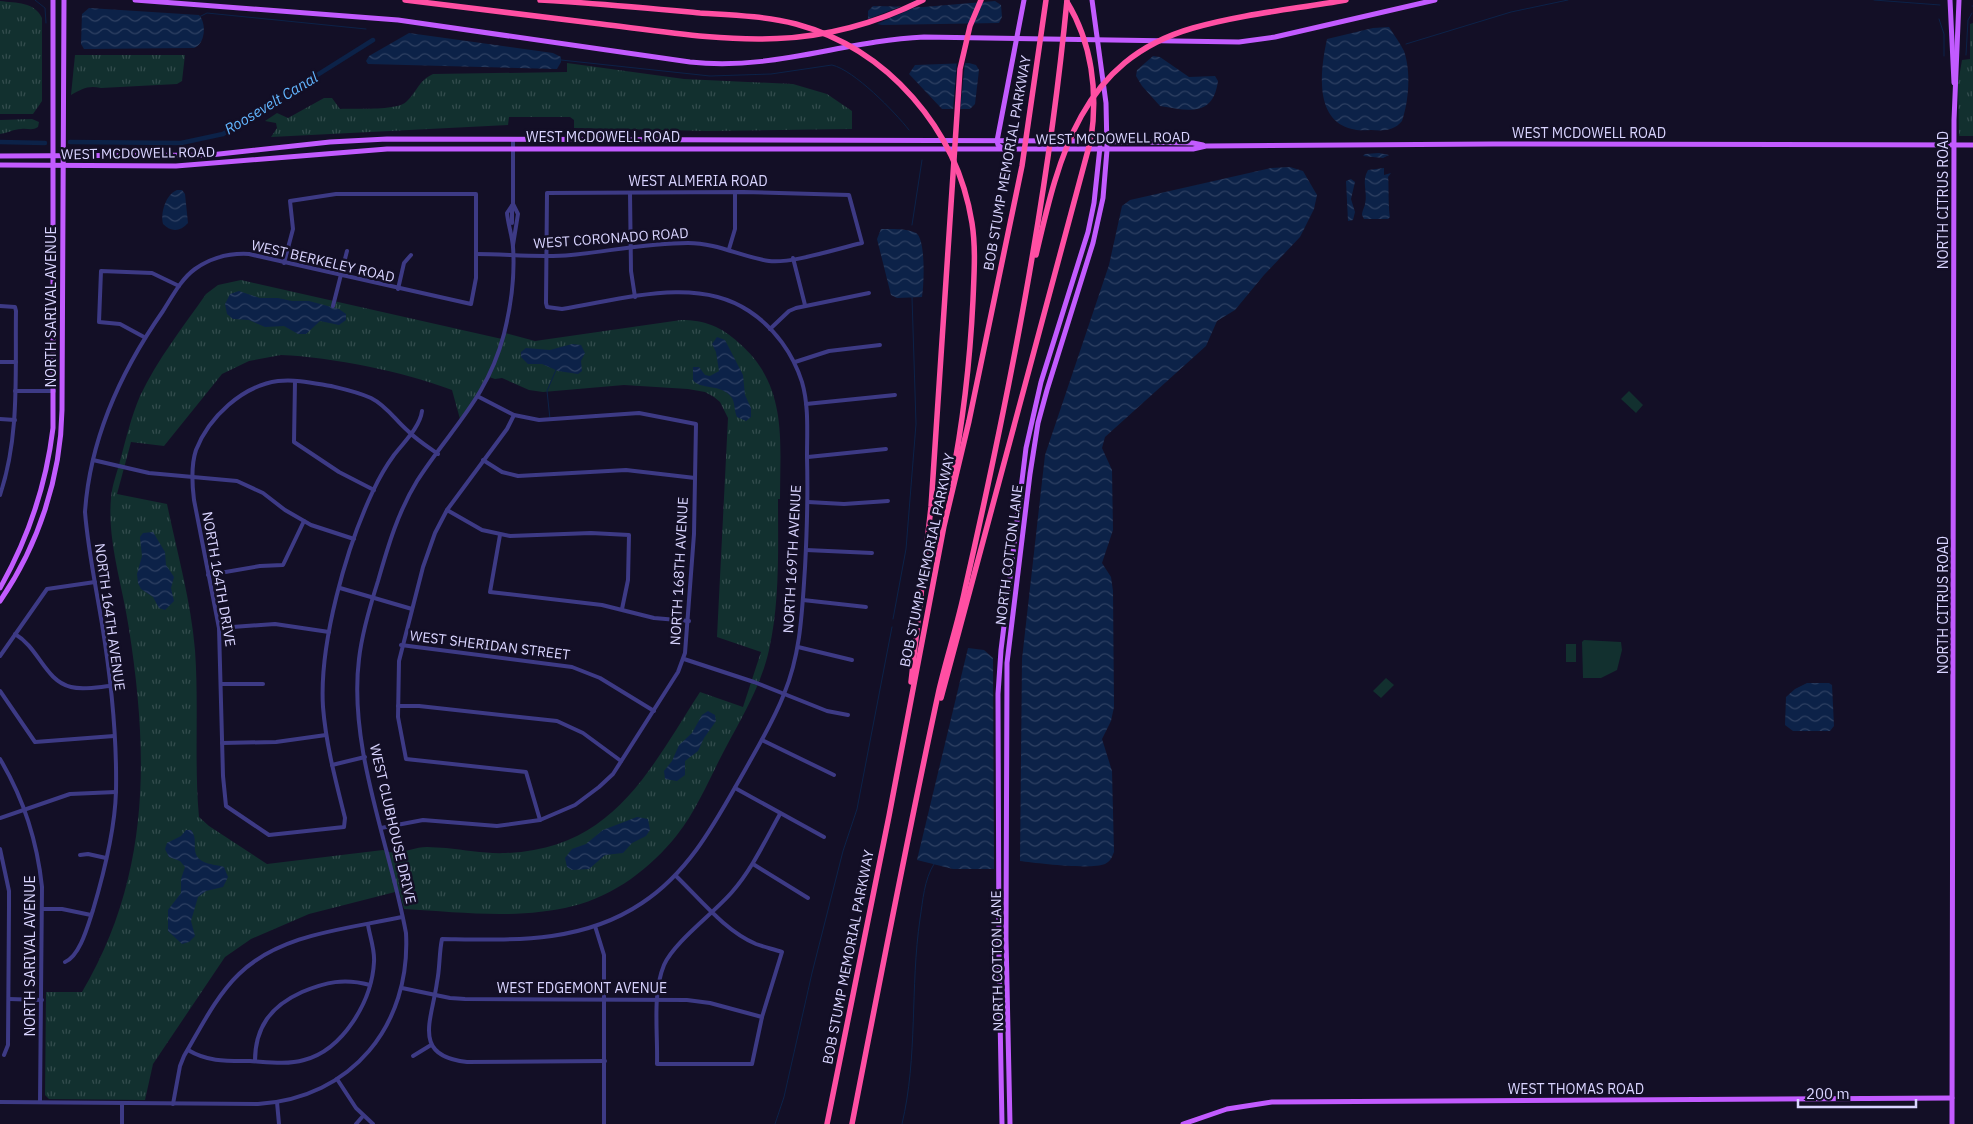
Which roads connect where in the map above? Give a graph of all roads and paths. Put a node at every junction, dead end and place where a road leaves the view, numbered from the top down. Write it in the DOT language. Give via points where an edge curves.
graph roads {
  1 [pos="53,0"];
  2 [pos="64,0"];
  3 [pos="135,0"];
  4 [pos="405,0"];
  5 [pos="540,0"];
  6 [pos="923,0"];
  7 [pos="981,0"];
  8 [pos="1024,0"];
  9 [pos="1046,0"];
  10 [pos="1066,0"];
  11 [pos="1092,0"];
  12 [pos="1346,0"];
  13 [pos="1435,0"];
  14 [pos="1950,0"];
  15 [pos="1959,0"];
  16 [pos="1018,38"];
  17 [pos="1098,40"];
  18 [pos="1955,86"];
  19 [pos="512,139"];
  20 [pos="997,141"];
  21 [pos="1100,142"];
  22 [pos="1107,142"];
  23 [pos="1954,145"];
  24 [pos="1973,145"];
  25 [pos="1206,146"];
  26 [pos="513,148"];
  27 [pos="1005,150"];
  28 [pos="1099,150"];
  29 [pos="1107,150"];
  30 [pos="0,156"];
  31 [pos="54,156"];
  32 [pos="62,156"];
  33 [pos="0,165"];
  34 [pos="54,165"];
  35 [pos="62,166"];
  36 [pos="735,192"];
  37 [pos="630,193"];
  38 [pos="512,205"];
  39 [pos="516,222"];
  40 [pos="510,223"];
  41 [pos="862,243"];
  42 [pos="513,245"];
  43 [pos="630,247"];
  44 [pos="728,249"];
  45 [pos="347,251"];
  46 [pos="476,254"];
  47 [pos="513,254"];
  48 [pos="410,255"];
  49 [pos="546,255"];
  50 [pos="793,258"];
  51 [pos="284,262"];
  52 [pos="341,276"];
  53 [pos="179,286"];
  54 [pos="398,289"];
  55 [pos="869,293"];
  56 [pos="635,298"];
  57 [pos="805,305"];
  58 [pos="0,306"];
  59 [pos="333,306"];
  60 [pos="1021,317"];
  61 [pos="770,328"];
  62 [pos="144,337"];
  63 [pos="880,345"];
  64 [pos="0,362"];
  65 [pos="16,362"];
  66 [pos="795,362"];
  67 [pos="296,380"];
  68 [pos="15,391"];
  69 [pos="54,391"];
  70 [pos="895,395"];
  71 [pos="479,397"];
  72 [pos="806,404"];
  73 [pos="422,411"];
  74 [pos="514,415"];
  75 [pos="0,419"];
  76 [pos="14,420"];
  77 [pos="410,434"];
  78 [pos="886,449"];
  79 [pos="438,454"];
  80 [pos="808,457"];
  81 [pos="93,460"];
  82 [pos="483,460"];
  83 [pos="193,477"];
  84 [pos="2,478"];
  85 [pos="695,478"];
  86 [pos="374,490"];
  87 [pos="0,494"];
  88 [pos="888,501"];
  89 [pos="808,502"];
  90 [pos="447,510"];
  91 [pos="304,521"];
  92 [pos="944,526"];
  93 [pos="500,535"];
  94 [pos="354,539"];
  95 [pos="806,550"];
  96 [pos="872,553"];
  97 [pos="208,575"];
  98 [pos="95,582"];
  99 [pos="0,588"];
  100 [pos="340,588"];
  101 [pos="373,598"];
  102 [pos="803,600"];
  103 [pos="0,601"];
  104 [pos="866,607"];
  105 [pos="412,609"];
  106 [pos="622,609"];
  107 [pos="689,621"];
  108 [pos="219,628"];
  109 [pos="329,632"];
  110 [pos="15,634"];
  111 [pos="401,645"];
  112 [pos="798,647"];
  113 [pos="0,656"];
  114 [pos="684,659"];
  115 [pos="852,660"];
  116 [pos="222,684"];
  117 [pos="263,684"];
  118 [pos="110,686"];
  119 [pos="0,690"];
  120 [pos="784,694"];
  121 [pos="911,697"];
  122 [pos="398,706"];
  123 [pos="654,711"];
  124 [pos="936,711"];
  125 [pos="848,715"];
  126 [pos="326,735"];
  127 [pos="114,736"];
  128 [pos="762,740"];
  129 [pos="222,743"];
  130 [pos="365,757"];
  131 [pos="0,759"];
  132 [pos="621,762"];
  133 [pos="332,765"];
  134 [pos="834,775"];
  135 [pos="734,788"];
  136 [pos="116,792"];
  137 [pos="26,810"];
  138 [pos="780,814"];
  139 [pos="0,818"];
  140 [pos="540,820"];
  141 [pos="381,828"];
  142 [pos="824,837"];
  143 [pos="0,849"];
  144 [pos="80,855"];
  145 [pos="106,858"];
  146 [pos="753,864"];
  147 [pos="676,876"];
  148 [pos="808,898"];
  149 [pos="42,909"];
  150 [pos="713,912"];
  151 [pos="91,915"];
  152 [pos="402,917"];
  153 [pos="368,925"];
  154 [pos="595,926"];
  155 [pos="65,962"];
  156 [pos="370,985"];
  157 [pos="402,988"];
  158 [pos="434,995"];
  159 [pos="9,999"];
  160 [pos="605,999"];
  161 [pos="658,999"];
  162 [pos="42,1000"];
  163 [pos="762,1017"];
  164 [pos="431,1045"];
  165 [pos="188,1050"];
  166 [pos="4,1055"];
  167 [pos="413,1056"];
  168 [pos="1002,1057"];
  169 [pos="255,1061"];
  170 [pos="605,1061"];
  171 [pos="337,1080"];
  172 [pos="1010,1082"];
  173 [pos="1952,1098"];
  174 [pos="0,1102"];
  175 [pos="40,1102"];
  176 [pos="277,1102"];
  177 [pos="122,1103"];
  178 [pos="173,1104"];
  179 [pos="363,1116"];
  180 [pos="1203,1119"];
  181 [pos="122,1124"];
  182 [pos="280,1124"];
  183 [pos="356,1124"];
  184 [pos="373,1124"];
  185 [pos="604,1124"];
  186 [pos="827,1124"];
  187 [pos="852,1124"];
  188 [pos="1002,1124"];
  189 [pos="1010,1124"];
  190 [pos="1183,1124"];
  191 [pos="1198,1124"];
  192 [pos="1952,1124"];
  1 -- 31 [label="main road, NORTH SARIVAL AVENUE"];
  2 -- 32 [label="main road, NORTH SARIVAL AVENUE"];
  3 -- 16 [label="main road" via="398,20 706,63 760,63 924,37"];
  4 -- 6 [label="highway" via="748,41 792,39 853,28"];
  5 -- 92 [label="highway" via="742,15 796,24 830,36 861,53 898,81 922,109 955,162 967,200 973,239 967,372"];
  7 -- 121 [label="highway" via="961,62 929,531"];
  8 -- 16 [label="main road"];
  9 -- 92 [label="highway, BOB STUMP MEMORIAL PARKWAY" via="1022,166"];
  10 -- 60 [label="highway" via="1043,200"];
  10 -- 124 [label="highway" via="1088,53 1094,99 1090,146"];
  11 -- 17 [label="main road, NORTH COTTON LANE"];
  12 -- 60 [label="highway" via="1191,28 1152,45 1112,74 1085,108 1066,145"];
  13 -- 17 [label="main road" via="1266,38 1230,42"];
  14 -- 18 [label="main road, NORTH CITRUS ROAD"];
  15 -- 18 [label="main road, NORTH CITRUS ROAD"];
  16 -- 17 [label="main road"];
  16 -- 20 [label="main road"];
  17 -- 22 [label="main road, NORTH COTTON LANE" via="1106,100"];
  18 -- 23 [label="main road, NORTH CITRUS ROAD"];
  19 -- 20 [label="main road, WEST MCDOWELL ROAD"];
  19 -- 26 [label="street, WEST CLUBHOUSE DRIVE"];
  19 -- 32 [label="main road, WEST MCDOWELL ROAD" via="387,140 210,155"];
  20 -- 21 [label="main road, WEST MCDOWELL ROAD"];
  20 -- 27 [label="main road"];
  21 -- 22 [label="main road, WEST MCDOWELL ROAD"];
  21 -- 28 [label="main road, NORTH COTTON LANE"];
  22 -- 25 [label="main road, WEST MCDOWELL ROAD"];
  22 -- 29 [label="main road, NORTH COTTON LANE"];
  23 -- 24 [label="main road, WEST MCDOWELL ROAD"];
  23 -- 25 [label="main road, WEST MCDOWELL ROAD"];
  23 -- 173 [label="main road, NORTH CITRUS ROAD"];
  25 -- 29 [label="main road, WEST MCDOWELL ROAD"];
  26 -- 27 [label="main road, WEST MCDOWELL ROAD"];
  26 -- 35 [label="main road, WEST MCDOWELL ROAD" via="376,149 184,165"];
  26 -- 38 [label="street, WEST CLUBHOUSE DRIVE"];
  27 -- 28 [label="main road, WEST MCDOWELL ROAD"];
  28 -- 29 [label="main road, WEST MCDOWELL ROAD"];
  28 -- 168 [label="main road, NORTH COTTON LANE" via="1088,232 1032,416 1022,470 1001,650 998,883"];
  29 -- 172 [label="main road, NORTH COTTON LANE" via="1103,198 1094,243 1047,390 1035,440 1008,653 1006,930"];
  30 -- 31 [label="main road, WEST MCDOWELL ROAD"];
  31 -- 32 [label="main road, WEST MCDOWELL ROAD"];
  31 -- 34 [label="main road, NORTH SARIVAL AVENUE"];
  32 -- 35 [label="main road, NORTH SARIVAL AVENUE"];
  33 -- 34 [label="main road, WEST MCDOWELL ROAD"];
  34 -- 35 [label="main road, WEST MCDOWELL ROAD"];
  34 -- 69 [label="main road, NORTH SARIVAL AVENUE"];
  35 -- 103 [label="main road, NORTH SARIVAL AVENUE" via="60,442 39,525"];
  36 -- 37 [label="street, WEST ALMERIA ROAD"];
  36 -- 41 [label="street, WEST ALMERIA ROAD" via="849,195"];
  36 -- 44 [label="street" via="734,229"];
  37 -- 43 [label="street"];
  37 -- 49 [label="street, WEST ALMERIA ROAD" via="547,193"];
  38 -- 39 [label="street, WEST CLUBHOUSE DRIVE" via="518,210"];
  38 -- 40 [label="street, WEST CLUBHOUSE DRIVE"];
  39 -- 40 [label="street"];
  39 -- 42 [label="street, WEST CLUBHOUSE DRIVE"];
  40 -- 42 [label="street, WEST CLUBHOUSE DRIVE"];
  41 -- 50 [label="street, WEST CORONADO ROAD"];
  42 -- 47 [label="street, WEST CLUBHOUSE DRIVE"];
  43 -- 44 [label="street, WEST CORONADO ROAD" via="691,243"];
  43 -- 49 [label="street, WEST CORONADO ROAD"];
  43 -- 56 [label="street"];
  44 -- 50 [label="street, WEST CORONADO ROAD" via="770,261"];
  45 -- 52 [label="street"];
  46 -- 47 [label="street, WEST CORONADO ROAD"];
  46 -- 51 [label="street" via="476,194 336,194 290,201 293,229"];
  46 -- 54 [label="street, WEST BERKELEY ROAD" via="471,304"];
  47 -- 49 [label="street, WEST CORONADO ROAD"];
  47 -- 71 [label="street, WEST CLUBHOUSE DRIVE" via="512,294 505,333"];
  48 -- 54 [label="street" via="404,263"];
  49 -- 56 [label="street" via="547,307 557,310"];
  50 -- 57 [label="street"];
  51 -- 52 [label="street, WEST BERKELEY ROAD"];
  51 -- 53 [label="street, WEST BERKELEY ROAD" via="249,254 224,255 194,269"];
  52 -- 54 [label="street, WEST BERKELEY ROAD"];
  52 -- 59 [label="street"];
  53 -- 62 [label="street, NORTH 164TH AVENUE"];
  53 -- 62 [label="street" via="152,273 101,271 99,322 120,324"];
  55 -- 57 [label="street"];
  56 -- 61 [label="street" via="678,292 708,294 748,310"];
  57 -- 61 [label="street" via="789,311"];
  58 -- 65 [label="street" via="15,307"];
  60 -- 124 [label="highway" via="977,537"];
  61 -- 66 [label="street"];
  62 -- 81 [label="street, NORTH 164TH AVENUE" via="112,400"];
  63 -- 66 [label="street" via="829,350"];
  64 -- 65 [label="street"];
  65 -- 68 [label="street"];
  66 -- 72 [label="street, NORTH 169TH AVENUE"];
  67 -- 77 [label="street, NORTH 164TH DRIVE" via="370,398 389,411"];
  67 -- 83 [label="street, NORTH 164TH DRIVE" via="260,386 228,406 198,446"];
  67 -- 86 [label="street" via="294,442"];
  68 -- 69 [label="street"];
  68 -- 76 [label="street"];
  69 -- 99 [label="main road, NORTH SARIVAL AVENUE" via="52,441 41,493 28,534"];
  70 -- 72 [label="street"];
  71 -- 74 [label="street"];
  71 -- 79 [label="street, WEST CLUBHOUSE DRIVE"];
  72 -- 80 [label="street, NORTH 169TH AVENUE"];
  73 -- 77 [label="street" via="421,420"];
  74 -- 82 [label="street"];
  74 -- 85 [label="street, NORTH 168TH AVENUE" via="539,420 639,413 696,424"];
  75 -- 76 [label="street"];
  76 -- 84 [label="street"];
  77 -- 79 [label="street, NORTH 164TH DRIVE"];
  77 -- 86 [label="street"];
  78 -- 80 [label="street"];
  79 -- 101 [label="street, WEST CLUBHOUSE DRIVE" via="417,482 399,517"];
  80 -- 89 [label="street, NORTH 169TH AVENUE"];
  81 -- 83 [label="street" via="149,473"];
  81 -- 98 [label="street, NORTH 164TH AVENUE" via="85,512"];
  82 -- 85 [label="street" via="502,472 523,476 626,470"];
  82 -- 90 [label="street"];
  83 -- 91 [label="street" via="220,478 250,486"];
  83 -- 97 [label="street, NORTH 164TH DRIVE"];
  84 -- 87 [label="street"];
  85 -- 107 [label="street, NORTH 168TH AVENUE"];
  86 -- 94 [label="street"];
  88 -- 89 [label="street"];
  89 -- 95 [label="street, NORTH 169TH AVENUE"];
  90 -- 93 [label="street" via="472,525"];
  90 -- 105 [label="street" via="429,548"];
  91 -- 94 [label="street"];
  91 -- 97 [label="street" via="283,565"];
  92 -- 121 [label="highway, BOB STUMP MEMORIAL PARKWAY"];
  93 -- 106 [label="street" via="490,592"];
  93 -- 106 [label="street" via="629,535 628,580"];
  94 -- 100 [label="street"];
  95 -- 96 [label="street"];
  95 -- 102 [label="street, NORTH 169TH AVENUE"];
  97 -- 108 [label="street, NORTH 164TH DRIVE"];
  98 -- 110 [label="street" via="47,589"];
  98 -- 118 [label="street, NORTH 164TH AVENUE"];
  100 -- 101 [label="street"];
  100 -- 109 [label="street"];
  101 -- 105 [label="street"];
  101 -- 130 [label="street, WEST CLUBHOUSE DRIVE" via="361,644 357,679 358,719"];
  102 -- 104 [label="street"];
  102 -- 112 [label="street, NORTH 169TH AVENUE"];
  105 -- 111 [label="street"];
  106 -- 107 [label="street" via="654,618"];
  107 -- 114 [label="street, NORTH 168TH AVENUE"];
  108 -- 109 [label="street" via="275,624"];
  108 -- 116 [label="street, NORTH 164TH DRIVE"];
  109 -- 126 [label="street" via="323,683"];
  110 -- 113 [label="street"];
  110 -- 118 [label="street" via="35,650 50,675 61,683 82,688"];
  111 -- 122 [label="street"];
  111 -- 123 [label="street, WEST SHERIDAN STREET" via="572,667 600,678"];
  112 -- 115 [label="street"];
  112 -- 120 [label="street, NORTH 169TH AVENUE"];
  114 -- 120 [label="street"];
  114 -- 123 [label="street, NORTH 168TH AVENUE"];
  116 -- 117 [label="street"];
  116 -- 129 [label="street, NORTH 164TH DRIVE"];
  118 -- 127 [label="street, NORTH 164TH AVENUE"];
  119 -- 127 [label="street" via="35,742"];
  120 -- 125 [label="street" via="827,711"];
  120 -- 128 [label="street, NORTH 169TH AVENUE"];
  121 -- 186 [label="highway, BOB STUMP MEMORIAL PARKWAY"];
  122 -- 132 [label="street" via="557,721 583,733"];
  122 -- 140 [label="street" via="406,759 526,772"];
  123 -- 132 [label="street, NORTH 168TH AVENUE"];
  124 -- 187 [label="highway" via="914,804"];
  126 -- 129 [label="street" via="276,742"];
  126 -- 133 [label="street"];
  127 -- 136 [label="street, NORTH 164TH AVENUE"];
  128 -- 134 [label="street"];
  128 -- 135 [label="street, NORTH 169TH AVENUE"];
  129 -- 133 [label="street, NORTH 164TH DRIVE" via="226,806 269,834 344,827 345,818"];
  130 -- 133 [label="street"];
  130 -- 141 [label="street, WEST CLUBHOUSE DRIVE"];
  131 -- 137 [label="street, NORTH SARIVAL AVENUE"];
  132 -- 140 [label="street, NORTH 168TH AVENUE" via="605,782 584,799"];
  135 -- 138 [label="street"];
  135 -- 147 [label="street, NORTH 169TH AVENUE" via="707,835"];
  136 -- 137 [label="street" via="70,794"];
  136 -- 145 [label="street, NORTH 164TH AVENUE"];
  137 -- 139 [label="street"];
  137 -- 149 [label="street, NORTH SARIVAL AVENUE" via="40,863"];
  138 -- 142 [label="street"];
  138 -- 146 [label="street"];
  140 -- 141 [label="street, NORTH 168TH AVENUE" via="497,826 423,820"];
  141 -- 152 [label="street, WEST CLUBHOUSE DRIVE"];
  143 -- 159 [label="street" via="9,891"];
  144 -- 145 [label="street"];
  145 -- 151 [label="street, NORTH 164TH AVENUE"];
  146 -- 148 [label="street"];
  146 -- 150 [label="street"];
  147 -- 150 [label="street"];
  147 -- 154 [label="street, NORTH 169TH AVENUE" via="641,904"];
  149 -- 151 [label="street"];
  149 -- 162 [label="street, NORTH SARIVAL AVENUE"];
  150 -- 161 [label="street" via="673,951 664,965"];
  150 -- 163 [label="street" via="755,944 782,952"];
  151 -- 155 [label="street, NORTH 164TH AVENUE" via="75,954"];
  152 -- 153 [label="street"];
  152 -- 157 [label="street, WEST CLUBHOUSE DRIVE" via="407,954"];
  153 -- 156 [label="street" via="374,955"];
  153 -- 165 [label="street" via="314,935 252,964 227,987"];
  154 -- 158 [label="street, NORTH 169TH AVENUE" via="568,935 544,938 442,939"];
  154 -- 160 [label="street" via="604,955"];
  156 -- 169 [label="street" via="350,1025 319,1053 300,1061"];
  156 -- 169 [label="street" via="344,980 328,982 282,1002 271,1012 259,1032"];
  157 -- 158 [label="street, WEST EDGEMONT AVENUE"];
  157 -- 171 [label="street, WEST CLUBHOUSE DRIVE" via="391,1018 375,1044"];
  158 -- 160 [label="street, WEST EDGEMONT AVENUE" via="465,999"];
  158 -- 164 [label="street" via="428,1033"];
  159 -- 162 [label="street"];
  159 -- 166 [label="street" via="8,1045"];
  160 -- 161 [label="street, WEST EDGEMONT AVENUE"];
  160 -- 170 [label="street"];
  161 -- 163 [label="street, WEST EDGEMONT AVENUE" via="710,1003"];
  161 -- 163 [label="street" via="657,1064 752,1064"];
  162 -- 175 [label="street, NORTH SARIVAL AVENUE"];
  164 -- 167 [label="street"];
  164 -- 170 [label="street" via="438,1054 450,1060 467,1062"];
  165 -- 169 [label="street" via="205,1059"];
  165 -- 178 [label="street" via="180,1066"];
  168 -- 172 [label="main road"];
  168 -- 188 [label="main road, NORTH COTTON LANE"];
  170 -- 185 [label="street"];
  171 -- 176 [label="street, WEST CLUBHOUSE DRIVE" via="306,1095"];
  171 -- 179 [label="street"];
  172 -- 189 [label="main road, NORTH COTTON LANE"];
  173 -- 180 [label="main road, WEST THOMAS ROAD" via="1272,1102 1227,1110"];
  173 -- 192 [label="main road, NORTH CITRUS ROAD"];
  174 -- 175 [label="street, WEST CLUBHOUSE DRIVE"];
  175 -- 177 [label="street, WEST CLUBHOUSE DRIVE"];
  176 -- 178 [label="street, WEST CLUBHOUSE DRIVE"];
  176 -- 182 [label="street"];
  177 -- 178 [label="street, WEST CLUBHOUSE DRIVE"];
  177 -- 181 [label="street"];
  179 -- 183 [label="street"];
  179 -- 184 [label="street"];
  180 -- 190 [label="main road, WEST THOMAS ROAD" via="1192,1119"];
  180 -- 191 [label="main road, WEST THOMAS ROAD"];
}
